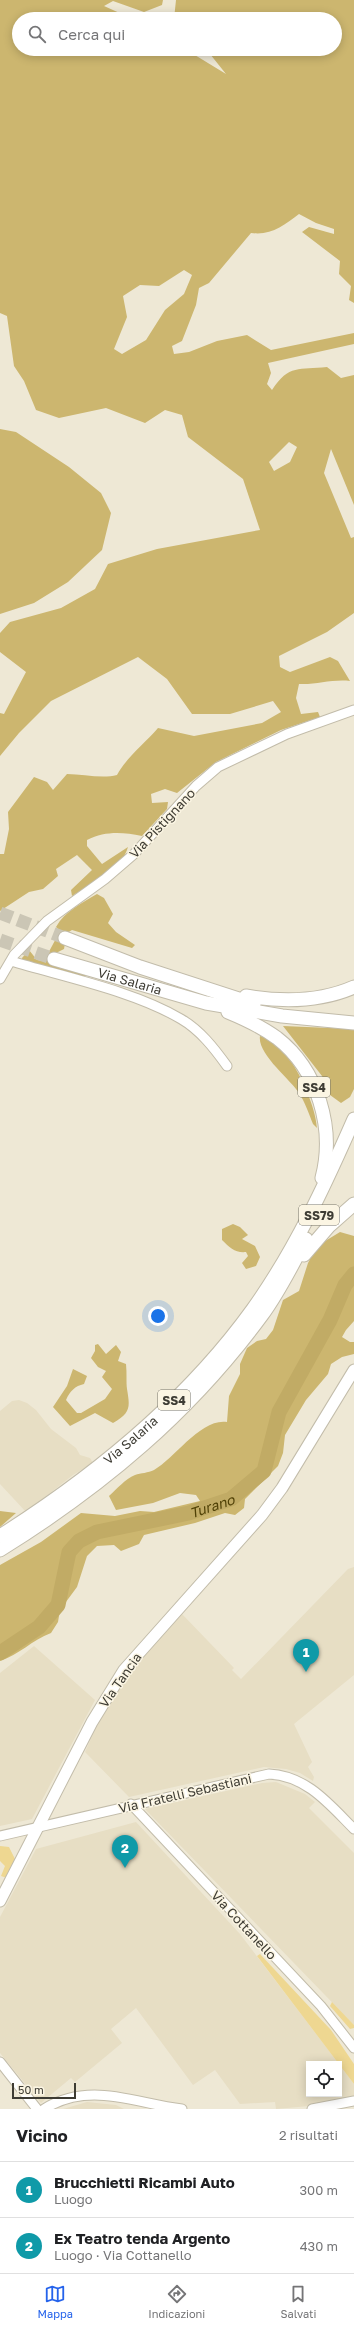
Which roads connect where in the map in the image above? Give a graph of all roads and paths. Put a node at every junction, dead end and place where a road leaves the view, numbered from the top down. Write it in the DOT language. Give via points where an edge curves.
graph roads {
  1 [pos="354,710"];
  2 [pos="65,938"];
  3 [pos="54,959"];
  4 [pos="11,961"];
  5 [pos="0,979"];
  6 [pos="354,987"];
  7 [pos="212,991"];
  8 [pos="206,1003"];
  9 [pos="354,1016"];
  10 [pos="354,1024"];
  11 [pos="227,1066"];
  12 [pos="354,1119"];
  13 [pos="354,1136"];
  14 [pos="354,1204"];
  15 [pos="306,1222"];
  16 [pos="277,1292"];
  17 [pos="354,1370"];
  18 [pos="0,1536"];
  19 [pos="0,1550"];
  20 [pos="131,1804"];
  21 [pos="38,1828"];
  22 [pos="354,1829"];
  23 [pos="0,1836"];
  24 [pos="0,1901"];
  25 [pos="354,2048"];
  26 [pos="0,2062"];
  27 [pos="354,2101"];
  28 [pos="37,2109"];
  29 [pos="44,2109"];
  30 [pos="182,2109"];
  31 [pos="312,2109"];
  1 -- 4 [label="street, Via Pistignano" via="287,734 218,767 196,786 134,854 105,879 47,921 27,940"];
  2 -- 7 [label="highway, Via Salaria"];
  3 -- 8 [label="highway, Via Salaria / SS4"];
  4 -- 5 [label="street, Via Pistignano"];
  4 -- 11 [label="street" via="146,1002 182,1019 209,1041"];
  6 -- 7 [label="highway" via="330,995 291,1000 260,999"];
  7 -- 9 [label="highway" via="264,1006"];
  8 -- 10 [label="highway" via="282,1016"];
  8 -- 15 [label="highway, SS4" via="259,1026 277,1038 297,1057 317,1091 326,1131 325,1164"];
  12 -- 15 [label="highway, SS79"];
  13 -- 16 [label="highway, SS79" via="316,1220"];
  14 -- 16 [label="highway, SS4" via="318,1238"];
  15 -- 18 [label="highway, Via Salaria / SS4" via="253,1309 191,1383 148,1426 103,1464"];
  16 -- 19 [label="highway, Via Salaria / SS4" via="263,1314 200,1390 155,1435 110,1475 46,1522"];
  17 -- 21 [label="main road, Via Tancia" via="282,1488 257,1520 124,1670 92,1722"];
  20 -- 21 [label="street, Via Fratelli Sebastiani"];
  20 -- 22 [label="street, Via Fratelli Sebastiani" via="256,1776 284,1775 313,1789"];
  20 -- 25 [label="street, Via Cottanello" via="321,2006"];
  21 -- 23 [label="street, Via Fratelli Sebastiani"];
  21 -- 24 [label="main road, Via Tancia"];
  26 -- 28 [label="street"];
  27 -- 31 [label="street"];
  29 -- 30 [label="street" via="70,2096 95,2094"];
}
